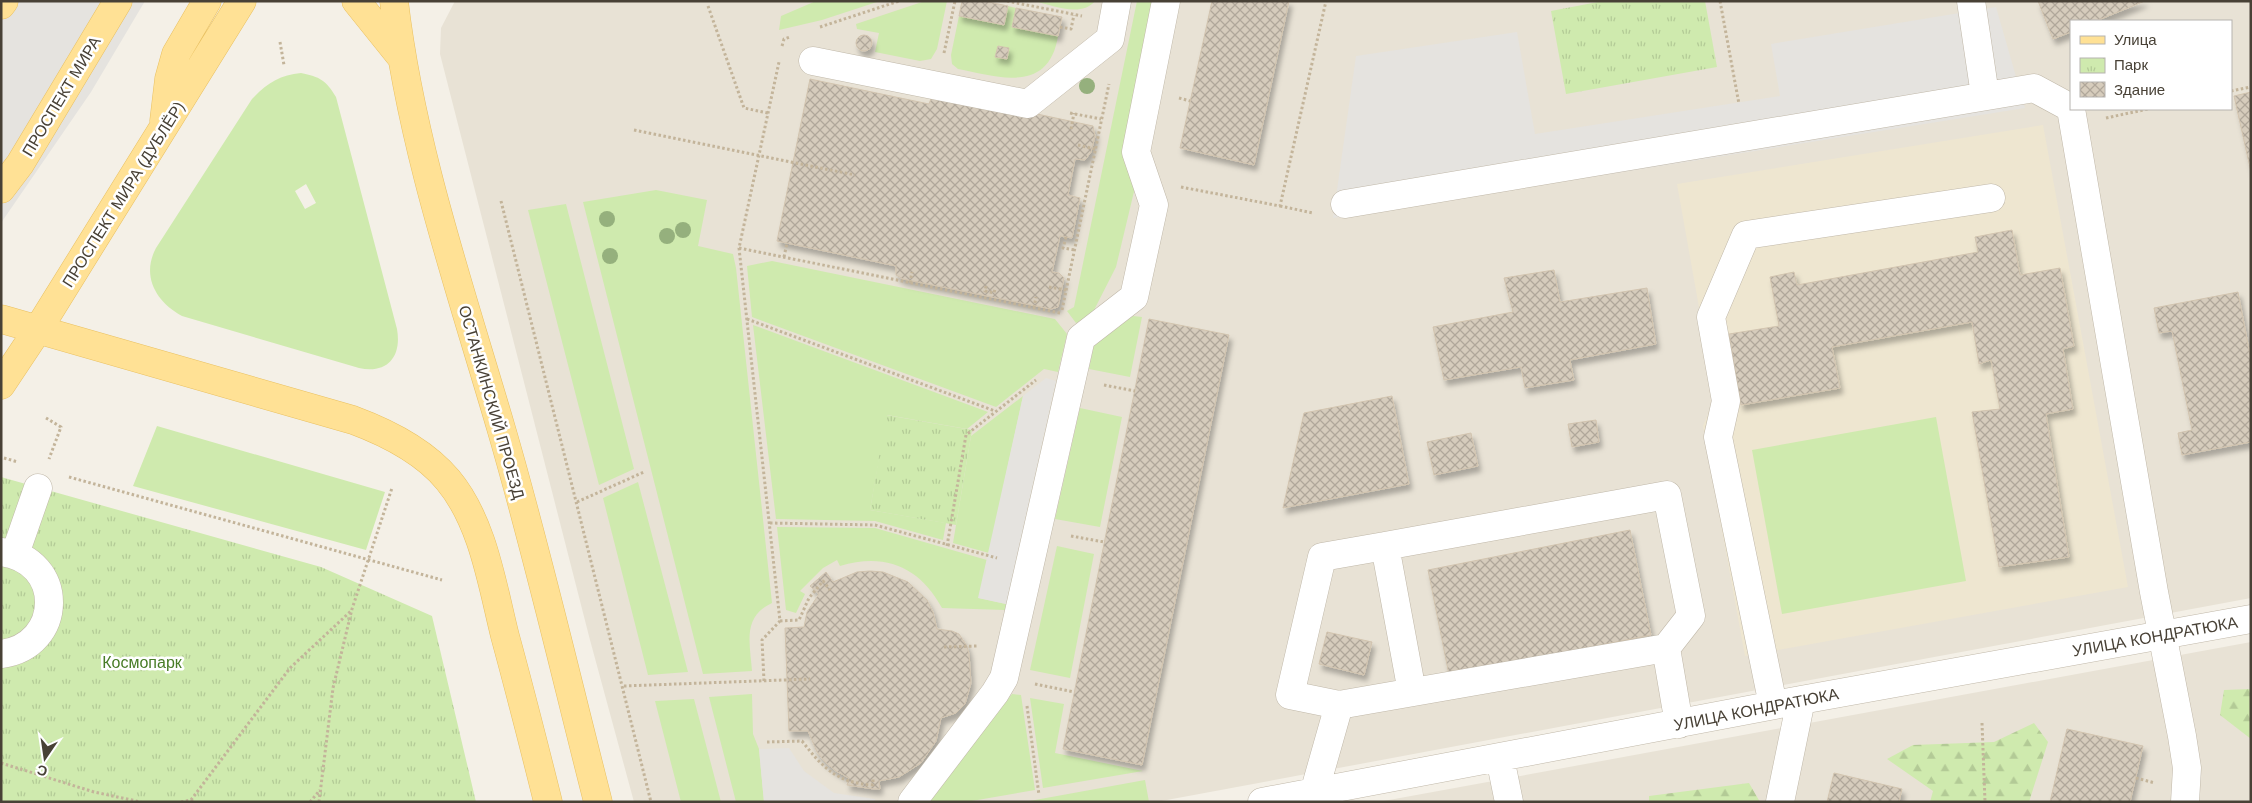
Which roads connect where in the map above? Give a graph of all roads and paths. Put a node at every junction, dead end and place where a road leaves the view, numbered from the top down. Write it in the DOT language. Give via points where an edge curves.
graph roads {
  1 [pos="4,1"];
  2 [pos="118,1"];
  3 [pos="207,1"];
  4 [pos="242,1"];
  5 [pos="356,1"];
  6 [pos="394,1"];
  7 [pos="899,1"];
  8 [pos="1007,1"];
  9 [pos="1166,1"];
  10 [pos="1326,1"];
  11 [pos="1720,1"];
  12 [pos="1971,1"];
  13 [pos="954,3"];
  14 [pos="1,5"];
  15 [pos="708,6"];
  16 [pos="961,6"];
  17 [pos="1074,15"];
  18 [pos="1113,21"];
  19 [pos="1060,27"];
  20 [pos="819,28"];
  21 [pos="793,36"];
  22 [pos="280,42"];
  23 [pos="401,58"];
  24 [pos="813,61"];
  25 [pos="284,65"];
  26 [pos="937,86"];
  27 [pos="2251,87"];
  28 [pos="2232,91"];
  29 [pos="1984,95"];
  30 [pos="2070,107"];
  31 [pos="2071,110"];
  32 [pos="768,113"];
  33 [pos="1074,113"];
  34 [pos="1071,129"];
  35 [pos="634,130"];
  36 [pos="160,134"];
  37 [pos="1745,137"];
  38 [pos="1078,145"];
  39 [pos="1095,149"];
  40 [pos="759,155"];
  41 [pos="855,175"];
  42 [pos="1173,185"];
  43 [pos="1,189"];
  44 [pos="1991,198"];
  45 [pos="502,201"];
  46 [pos="1345,204"];
  47 [pos="1280,206"];
  48 [pos="1313,213"];
  49 [pos="1066,237"];
  50 [pos="787,243"];
  51 [pos="739,248"];
  52 [pos="1075,250"];
  53 [pos="784,256"];
  54 [pos="912,272"];
  55 [pos="910,282"];
  56 [pos="986,286"];
  57 [pos="1049,287"];
  58 [pos="995,288"];
  59 [pos="1066,290"];
  60 [pos="989,292"];
  61 [pos="1036,297"];
  62 [pos="988,298"];
  63 [pos="1034,308"];
  64 [pos="1,319"];
  65 [pos="747,319"];
  66 [pos="37,331"];
  67 [pos="1071,379"];
  68 [pos="1,385"];
  69 [pos="996,411"];
  70 [pos="46,418"];
  71 [pos="50,456"];
  72 [pos="4,458"];
  73 [pos="19,462"];
  74 [pos="644,472"];
  75 [pos="64,475"];
  76 [pos="38,488"];
  77 [pos="392,488"];
  78 [pos="577,502"];
  79 [pos="770,523"];
  80 [pos="947,546"];
  81 [pos="1385,546"];
  82 [pos="8,553"];
  83 [pos="988,556"];
  84 [pos="370,560"];
  85 [pos="442,580"];
  86 [pos="830,590"];
  87 [pos="352,609"];
  88 [pos="2251,619"];
  89 [pos="780,621"];
  90 [pos="2162,635"];
  91 [pos="1666,648"];
  92 [pos="2,656"];
  93 [pos="810,679"];
  94 [pos="1013,680"];
  95 [pos="764,681"];
  96 [pos="624,686"];
  97 [pos="1074,692"];
  98 [pos="1412,692"];
  99 [pos="1801,700"];
  100 [pos="1339,705"];
  101 [pos="1773,706"];
  102 [pos="1679,724"];
  103 [pos="1982,724"];
  104 [pos="767,742"];
  105 [pos="1500,758"];
  106 [pos="1,763"];
  107 [pos="873,778"];
  108 [pos="320,790"];
  109 [pos="1314,793"];
  110 [pos="1039,795"];
  111 [pos="192,801"];
  112 [pos="141,802"];
  113 [pos="181,802"];
  114 [pos="310,802"];
  115 [pos="320,802"];
  116 [pos="548,802"];
  117 [pos="598,802"];
  118 [pos="651,802"];
  119 [pos="912,802"];
  120 [pos="1262,802"];
  121 [pos="1509,802"];
  122 [pos="1780,802"];
  123 [pos="1985,802"];
  124 [pos="2185,802"];
  1 -- 14 [label="main road"];
  2 -- 43 [label="main road, ПРОСПЕКТ МИРА" via="20,164"];
  3 -- 36 [label="main road" via="176,54"];
  4 -- 36 [label="main road, ПРОСПЕКТ МИРА (ДУБЛЁР)"];
  5 -- 23 [label="main road"];
  6 -- 23 [label="main road, ОСТАНКИНСКИЙ ПРОЕЗД"];
  7 -- 20 [label="path"];
  8 -- 17 [label="path"];
  9 -- 67 [label="street" via="1136,152 1154,205 1134,297 1080,338"];
  10 -- 47 [label="path"];
  11 -- 37 [label="path"];
  12 -- 29 [label="street"];
  13 -- 16 [label="path"];
  13 -- 26 [label="path"];
  15 -- 32 [label="path" via="744,108"];
  17 -- 18 [label="path"];
  17 -- 19 [label="path" via="1071,29"];
  18 -- 26 [label="street" via="1028,104"];
  18 -- 39 [label="path" via="1113,61"];
  21 -- 32 [label="path" via="784,39"];
  22 -- 25 [label="path"];
  23 -- 117 [label="main road, ОСТАНКИНСКИЙ ПРОЕЗД" via="435,199 503,435"];
  24 -- 26 [label="street"];
  27 -- 28 [label="path"];
  29 -- 30 [label="street" via="2034,88"];
  29 -- 37 [label="street"];
  31 -- 90 [label="street"];
  32 -- 40 [label="path"];
  33 -- 34 [label="path"];
  35 -- 40 [label="path"];
  36 -- 66 [label="main road, ПРОСПЕКТ МИРА (ДУБЛЁР)"];
  37 -- 46 [label="street"];
  38 -- 39 [label="path"];
  39 -- 52 [label="path"];
  40 -- 41 [label="path"];
  40 -- 51 [label="path"];
  42 -- 47 [label="path"];
  44 -- 101 [label="street" via="1746,235 1742,244 1712,317 1726,401 1718,437"];
  45 -- 78 [label="path"];
  47 -- 48 [label="path"];
  49 -- 52 [label="path" via="1063,248"];
  50 -- 53 [label="path"];
  51 -- 53 [label="path"];
  51 -- 65 [label="path"];
  52 -- 59 [label="path"];
  53 -- 55 [label="path"];
  54 -- 55 [label="path"];
  55 -- 62 [label="path"];
  56 -- 60 [label="path" via="985,291"];
  57 -- 59 [label="path"];
  58 -- 60 [label="path" via="994,293"];
  59 -- 63 [label="path" via="1062,313"];
  60 -- 62 [label="path"];
  61 -- 63 [label="path"];
  62 -- 63 [label="path"];
  64 -- 66 [label="main road"];
  65 -- 69 [label="path"];
  65 -- 79 [label="path"];
  66 -- 68 [label="main road, ПРОСПЕКТ МИРА (ДУБЛЁР)"];
  66 -- 116 [label="main road" via="353,420 388,435 434,466 456,490 475,529 491,579"];
  67 -- 69 [label="path" via="1046,373"];
  67 -- 94 [label="street"];
  69 -- 80 [label="path" via="966,435"];
  70 -- 71 [label="path" via="61,427"];
  72 -- 73 [label="path"];
  74 -- 78 [label="path"];
  75 -- 84 [label="path"];
  76 -- 82 [label="street"];
  77 -- 84 [label="path"];
  78 -- 96 [label="path"];
  79 -- 80 [label="path" via="875,525"];
  79 -- 89 [label="path"];
  80 -- 83 [label="path"];
  81 -- 91 [label="street" via="1666,495 1691,616"];
  81 -- 98 [label="street"];
  81 -- 100 [label="street" via="1322,557 1290,695"];
  82 -- 92 [label="street" via="38,569 50,595 46,622 35,637 29,644"];
  84 -- 85 [label="path"];
  84 -- 87 [label="path"];
  86 -- 89 [label="path" via="823,581 809,598 799,620"];
  87 -- 108 [label="path" via="333,688"];
  87 -- 111 [label="path" via="290,668"];
  88 -- 90 [label="street, УЛИЦА КОНДРАТЮКА"];
  89 -- 95 [label="path" via="762,640"];
  90 -- 99 [label="street, УЛИЦА КОНДРАТЮКА"];
  90 -- 124 [label="street" via="2182,736 2186,768"];
  91 -- 98 [label="street"];
  91 -- 102 [label="street"];
  93 -- 95 [label="path"];
  94 -- 97 [label="path"];
  94 -- 110 [label="path"];
  94 -- 119 [label="street" via="995,693"];
  95 -- 96 [label="path"];
  96 -- 118 [label="path"];
  98 -- 100 [label="street"];
  99 -- 101 [label="street, УЛИЦА КОНДРАТЮКА"];
  99 -- 122 [label="street"];
  100 -- 109 [label="street"];
  101 -- 102 [label="street, УЛИЦА КОНДРАТЮКА"];
  102 -- 105 [label="street, УЛИЦА КОНДРАТЮКА"];
  103 -- 123 [label="path"];
  104 -- 107 [label="path" via="802,741 820,765 838,778 873,785"];
  105 -- 109 [label="street, УЛИЦА КОНДРАТЮКА"];
  105 -- 121 [label="street"];
  106 -- 112 [label="path" via="94,792"];
  108 -- 114 [label="path"];
  108 -- 115 [label="path"];
  109 -- 120 [label="street, УЛИЦА КОНДРАТЮКА"];
  111 -- 113 [label="path"];
}
